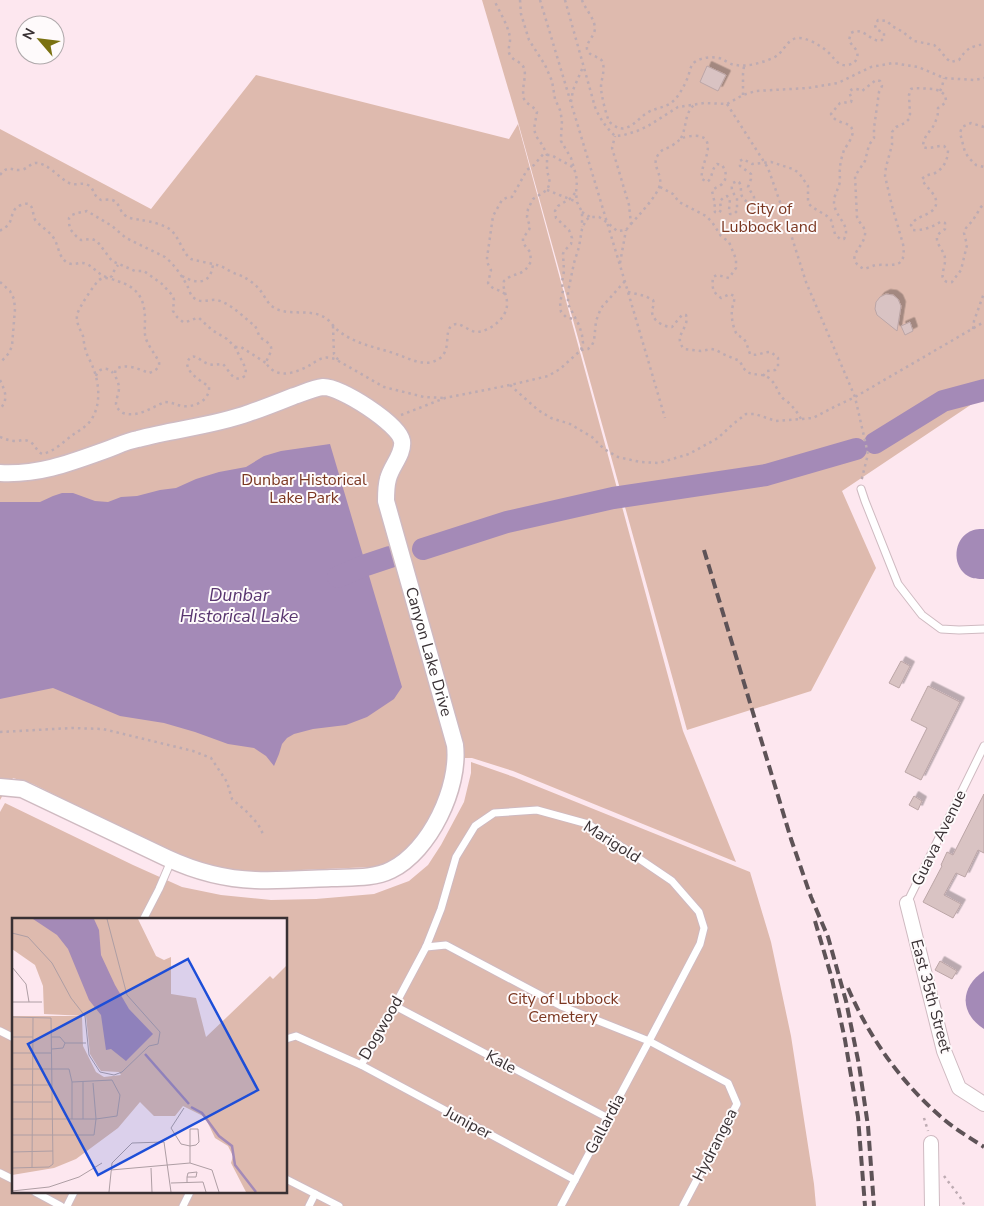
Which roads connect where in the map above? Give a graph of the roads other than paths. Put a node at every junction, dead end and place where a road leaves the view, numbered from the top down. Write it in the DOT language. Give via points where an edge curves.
graph roads {
  1 [pos="0,473"];
  2 [pos="861,489"];
  3 [pos="984,629"];
  4 [pos="984,746"];
  5 [pos="0,787"];
  6 [pos="171,860"];
  7 [pos="907,903"];
  8 [pos="144,918"];
  9 [pos="704,928"];
  10 [pos="426,947"];
  11 [pos="395,1006"];
  12 [pos="0,1031"];
  13 [pos="12,1037"];
  14 [pos="288,1038"];
  15 [pos="649,1041"];
  16 [pos="361,1065"];
  17 [pos="984,1104"];
  18 [pos="608,1118"];
  19 [pos="931,1144"];
  20 [pos="0,1173"];
  21 [pos="12,1179"];
  22 [pos="288,1180"];
  23 [pos="575,1180"];
  24 [pos="40,1194"];
  25 [pos="73,1194"];
  26 [pos="189,1194"];
  27 [pos="316,1194"];
  28 [pos="61,1206"];
  29 [pos="67,1206"];
  30 [pos="183,1206"];
  31 [pos="309,1206"];
  32 [pos="339,1206"];
  33 [pos="561,1206"];
  34 [pos="683,1206"];
  35 [pos="932,1206"];
  1 -- 6 [label="street, Canyon Lake Drive" via="39,471 136,439 247,414 324,387 340,390 385,419 400,434 400,453 387,480 386,501 456,755 448,796 435,824 422,845 408,859 391,870 368,876 255,880 207,873"];
  2 -- 3 [label="lane" via="898,584 922,615 941,629"];
  4 -- 7 [label="lane, Guava Avenue"];
  5 -- 6 [label="street, Canyon Lake Drive" via="22,789"];
  6 -- 8 [label="lane"];
  7 -- 17 [label="street, East 35th Street" via="944,1051 959,1088"];
  9 -- 10 [label="lane, Marigold" via="699,912 672,881 632,853 588,824 529,810 494,813 475,826 456,857"];
  9 -- 15 [label="lane, Gallardia" via="700,944"];
  10 -- 11 [label="lane, Dogwood"];
  10 -- 15 [label="lane" via="446,945 561,1006"];
  11 -- 16 [label="lane, Dogwood"];
  11 -- 18 [label="lane, Kale"];
  12 -- 13 [label="lane"];
  14 -- 16 [label="lane, Dogwood" via="296,1036"];
  15 -- 18 [label="lane, Gallardia"];
  15 -- 34 [label="lane, Hydrangea" via="728,1083 737,1104"];
  16 -- 23 [label="lane, Juniper"];
  18 -- 23 [label="lane, Gallardia"];
  19 -- 35 [label="street"];
  20 -- 21 [label="lane"];
  22 -- 27 [label="lane"];
  23 -- 33 [label="lane, Gallardia"];
  24 -- 28 [label="lane"];
  25 -- 29 [label="lane"];
  26 -- 30 [label="lane"];
  27 -- 31 [label="lane"];
  27 -- 32 [label="lane"];
}
